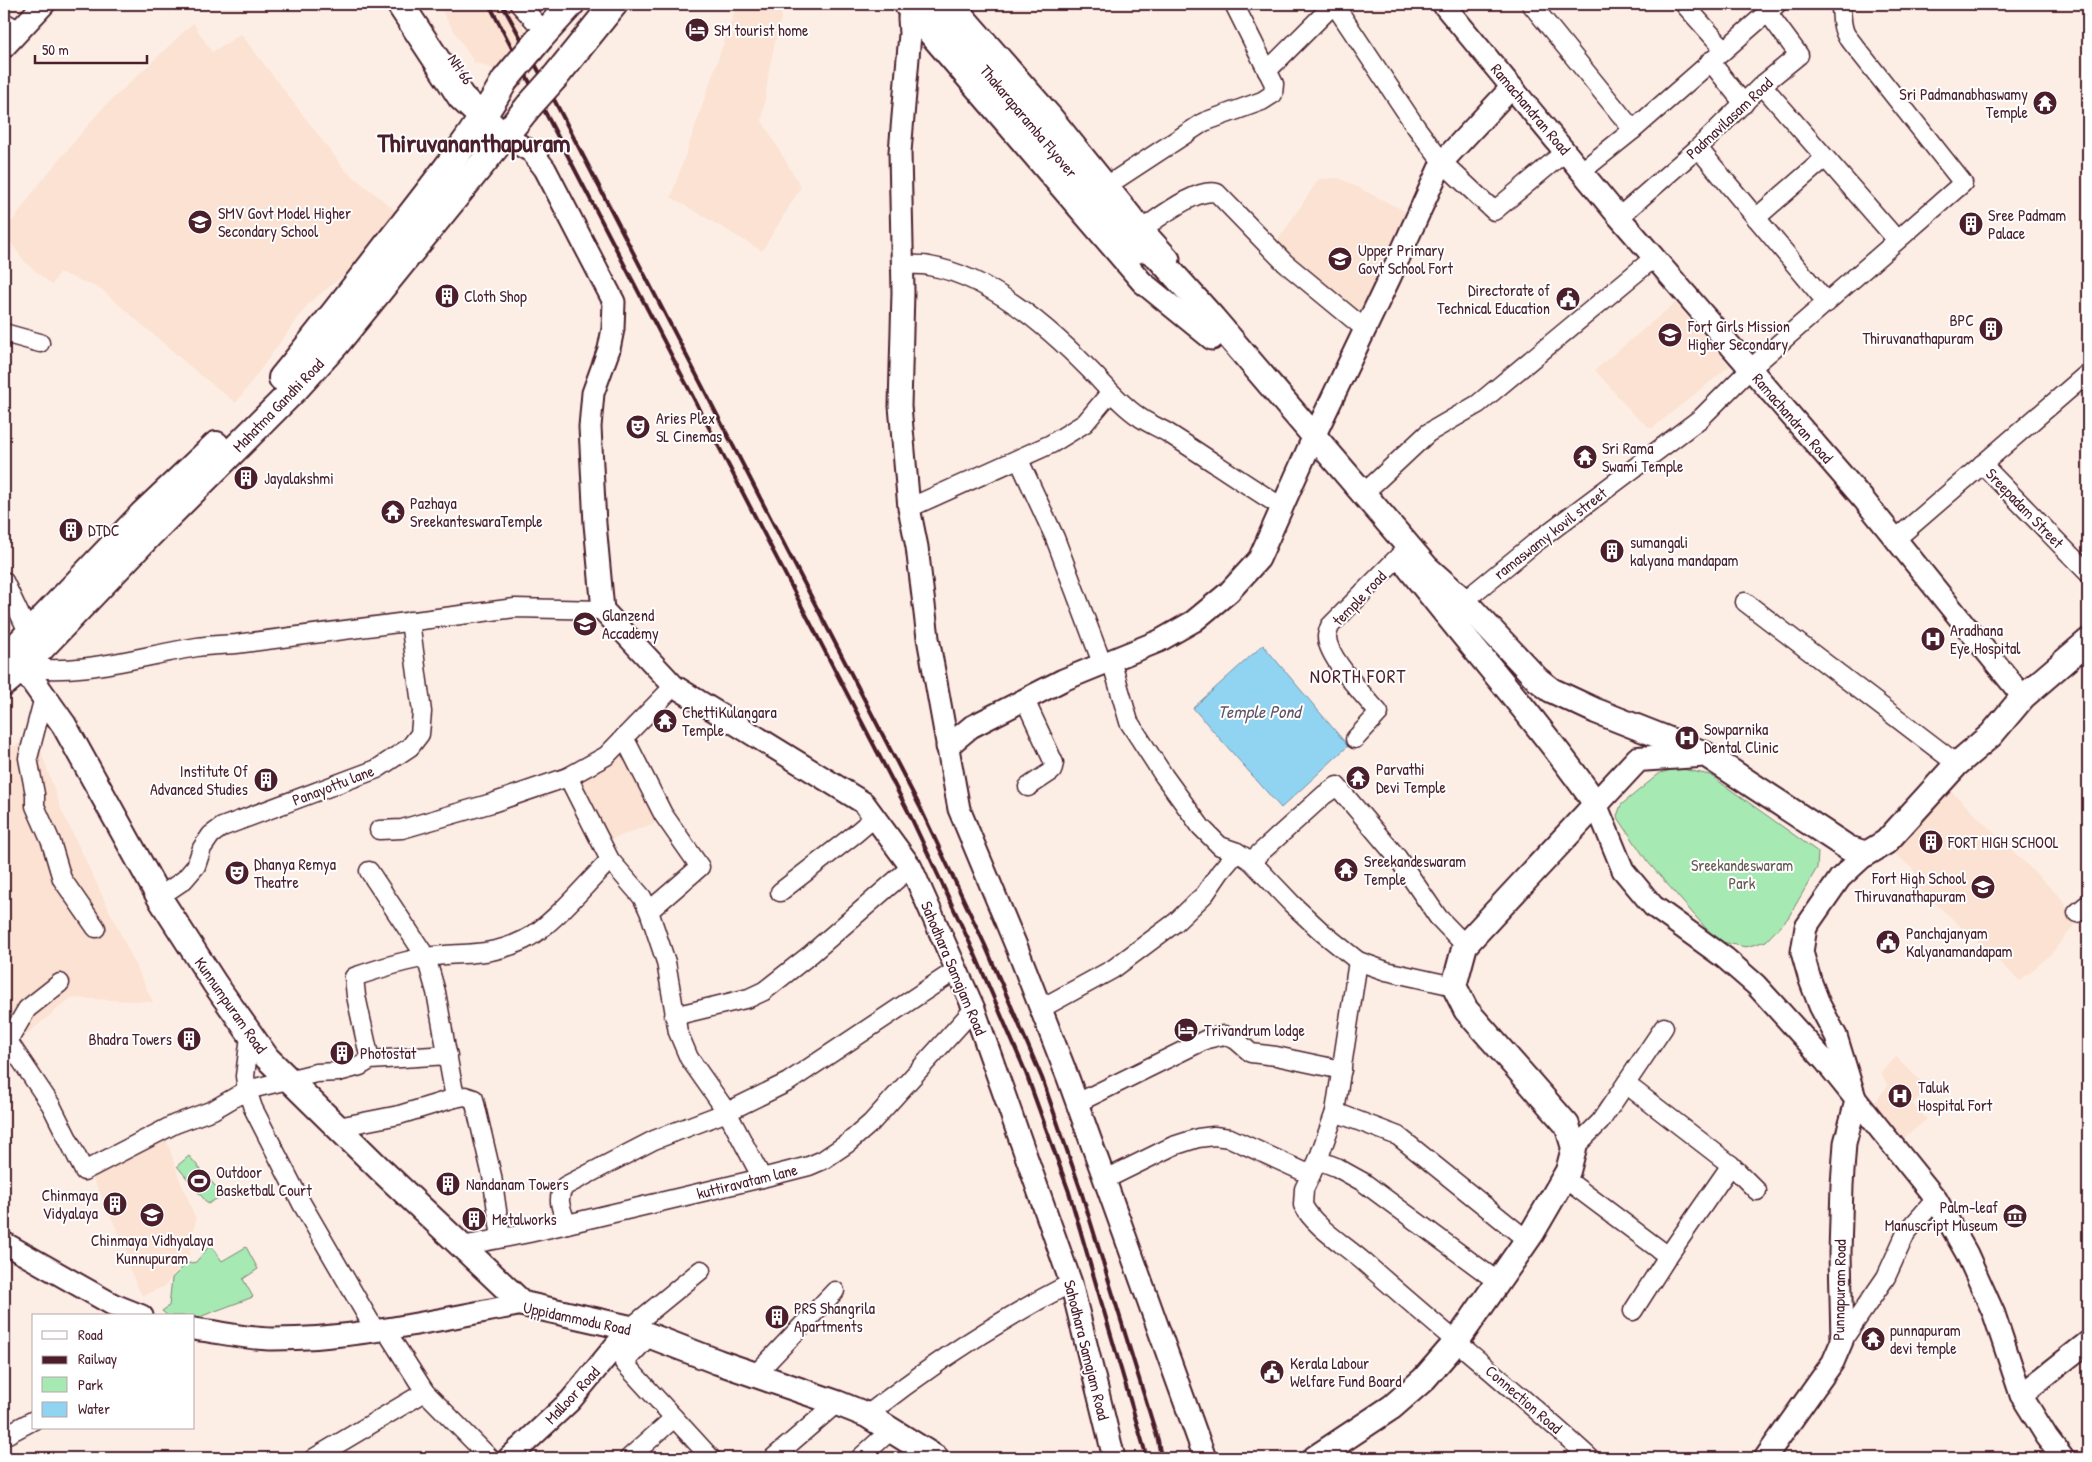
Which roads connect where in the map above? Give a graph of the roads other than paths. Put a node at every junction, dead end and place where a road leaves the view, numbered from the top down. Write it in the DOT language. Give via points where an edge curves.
graph roads {
  1 [pos="44,4"];
  2 [pos="400,4"];
  3 [pos="419,4"];
  4 [pos="519,4"];
  5 [pos="571,4"];
  6 [pos="614,4"];
  7 [pos="1234,4"];
  8 [pos="1531,4"];
  9 [pos="1684,4"];
  10 [pos="1840,4"];
  11 [pos="1447,5"];
  12 [pos="925,7"];
  13 [pos="1772,8"];
  14 [pos="1329,9"];
  15 [pos="12,27"];
  16 [pos="543,34"];
  17 [pos="4,47"];
  18 [pos="1724,49"];
  19 [pos="1710,62"];
  20 [pos="1267,71"];
  21 [pos="445,73"];
  22 [pos="1762,85"];
  23 [pos="1512,87"];
  24 [pos="1744,104"];
  25 [pos="486,113"];
  26 [pos="1634,130"];
  27 [pos="508,132"];
  28 [pos="1698,148"];
  29 [pos="1566,151"];
  30 [pos="1825,158"];
  31 [pos="452,162"];
  32 [pos="1442,162"];
  33 [pos="1582,171"];
  34 [pos="1108,185"];
  35 [pos="1620,216"];
  36 [pos="1756,218"];
  37 [pos="1135,234"];
  38 [pos="1897,240"];
  39 [pos="1655,257"];
  40 [pos="903,265"];
  41 [pos="1827,303"];
  42 [pos="1213,329"];
  43 [pos="1365,329"];
  44 [pos="4,333"];
  45 [pos="328,337"];
  46 [pos="40,343"];
  47 [pos="1750,368"];
  48 [pos="2088,373"];
  49 [pos="1110,392"];
  50 [pos="1311,443"];
  51 [pos="1019,460"];
  52 [pos="1982,464"];
  53 [pos="1364,494"];
  54 [pos="1282,507"];
  55 [pos="909,508"];
  56 [pos="1896,539"];
  57 [pos="1400,556"];
  58 [pos="2088,573"];
  59 [pos="4,582"];
  60 [pos="1464,602"];
  61 [pos="1745,602"];
  62 [pos="604,610"];
  63 [pos="410,621"];
  64 [pos="29,634"];
  65 [pos="2088,642"];
  66 [pos="1106,662"];
  67 [pos="9,664"];
  68 [pos="674,686"];
  69 [pos="44,697"];
  70 [pos="2023,697"];
  71 [pos="1025,700"];
  72 [pos="624,737"];
  73 [pos="1354,739"];
  74 [pos="947,747"];
  75 [pos="1704,754"];
  76 [pos="1957,764"];
  77 [pos="568,776"];
  78 [pos="1028,787"];
  79 [pos="1596,804"];
  80 [pos="875,817"];
  81 [pos="378,830"];
  82 [pos="1866,854"];
  83 [pos="1244,856"];
  84 [pos="610,860"];
  85 [pos="911,867"];
  86 [pos="368,871"];
  87 [pos="780,892"];
  88 [pos="159,897"];
  89 [pos="649,911"];
  90 [pos="96,928"];
  91 [pos="1464,945"];
  92 [pos="426,958"];
  93 [pos="1358,961"];
  94 [pos="956,970"];
  95 [pos="60,983"];
  96 [pos="1454,986"];
  97 [pos="1040,1009"];
  98 [pos="974,1010"];
  99 [pos="674,1016"];
  100 [pos="1664,1028"];
  101 [pos="250,1036"];
  102 [pos="6,1045"];
  103 [pos="448,1055"];
  104 [pos="370,1060"];
  105 [pos="1342,1070"];
  106 [pos="288,1080"];
  107 [pos="1626,1084"];
  108 [pos="247,1090"];
  109 [pos="455,1098"];
  110 [pos="1856,1101"];
  111 [pos="1077,1103"];
  112 [pos="727,1112"];
  113 [pos="1335,1112"];
  114 [pos="338,1127"];
  115 [pos="1574,1148"];
  116 [pos="1731,1165"];
  117 [pos="1314,1167"];
  118 [pos="762,1178"];
  119 [pos="1564,1178"];
  120 [pos="1104,1180"];
  121 [pos="1757,1191"];
  122 [pos="1936,1199"];
  123 [pos="567,1224"];
  124 [pos="501,1238"];
  125 [pos="1527,1240"];
  126 [pos="4,1242"];
  127 [pos="462,1246"];
  128 [pos="1668,1256"];
  129 [pos="701,1270"];
  130 [pos="1498,1282"];
  131 [pos="1071,1283"];
  132 [pos="835,1291"];
  133 [pos="522,1304"];
  134 [pos="1633,1311"];
  135 [pos="137,1314"];
  136 [pos="195,1329"];
  137 [pos="380,1329"];
  138 [pos="640,1332"];
  139 [pos="1457,1341"];
  140 [pos="1842,1341"];
  141 [pos="2088,1342"];
  142 [pos="754,1375"];
  143 [pos="426,1392"];
  144 [pos="2020,1395"];
  145 [pos="837,1403"];
  146 [pos="867,1415"];
  147 [pos="674,1418"];
  148 [pos="32,1421"];
  149 [pos="891,1430"];
  150 [pos="4,1436"];
  151 [pos="1328,1455"];
  152 [pos="314,1458"];
  153 [pos="490,1458"];
  154 [pos="510,1458"];
  155 [pos="629,1458"];
  156 [pos="711,1458"];
  157 [pos="773,1458"];
  158 [pos="860,1458"];
  159 [pos="936,1458"];
  160 [pos="1114,1458"];
  161 [pos="1205,1458"];
  162 [pos="1590,1458"];
  163 [pos="1765,1458"];
  164 [pos="2063,1458"];
  1 -- 15 [label="street"];
  2 -- 21 [label="main road, NH 66"];
  3 -- 25 [label="main road, NH 66"];
  4 -- 16 [label="street"];
  5 -- 16 [label="main road"];
  6 -- 27 [label="main road, Mahatma Gandhi Road, bridge"];
  7 -- 20 [label="street"];
  8 -- 26 [label="street"];
  9 -- 18 [label="street"];
  10 -- 38 [label="street, ramaswamy kovil street" via="1841,26 1846,35 1962,183"];
  11 -- 23 [label="street, Ramachandran Road"];
  12 -- 34 [label="street" via="1052,117"];
  12 -- 37 [label="main road, Thakaraparamba Flyover"];
  12 -- 40 [label="street" via="909,18 900,152"];
  12 -- 42 [label="street" via="1142,282"];
  13 -- 18 [label="street"];
  13 -- 22 [label="street, Padmavilasam Road" via="1799,55"];
  14 -- 20 [label="street"];
  14 -- 32 [label="street"];
  15 -- 17 [label="street"];
  16 -- 25 [label="main road, Mahatma Gandhi Road, bridge" via="505,80"];
  18 -- 19 [label="street"];
  19 -- 24 [label="street"];
  19 -- 26 [label="street"];
  20 -- 34 [label="street" via="1274,84 1273,94 1204,122"];
  21 -- 25 [label="main road, NH 66" via="462,97"];
  21 -- 31 [label="main road" via="457,122"];
  22 -- 24 [label="street, Padmavilasam Road"];
  22 -- 30 [label="street"];
  23 -- 29 [label="street, Ramachandran Road"];
  23 -- 32 [label="street"];
  24 -- 28 [label="street, Padmavilasam Road"];
  25 -- 27 [label="main road, NH 66"];
  25 -- 31 [label="main road, Mahatma Gandhi Road"];
  26 -- 33 [label="street"];
  27 -- 45 [label="main road, Mahatma Gandhi Road"];
  27 -- 62 [label="street" via="532,152 545,169 614,302 613,330 593,393 590,427"];
  28 -- 35 [label="street, Padmavilasam Road"];
  28 -- 36 [label="street"];
  29 -- 32 [label="street" via="1494,211"];
  29 -- 33 [label="street, Ramachandran Road"];
  30 -- 36 [label="street"];
  30 -- 38 [label="street"];
  31 -- 45 [label="main road, Mahatma Gandhi Road"];
  32 -- 43 [label="street"];
  33 -- 35 [label="street, Ramachandran Road"];
  34 -- 37 [label="street"];
  35 -- 39 [label="street, Ramachandran Road"];
  36 -- 41 [label="street"];
  37 -- 42 [label="main road, Thakaraparamba Flyover" via="1150,271"];
  37 -- 43 [label="street" via="1199,194 1217,193 1285,263"];
  38 -- 41 [label="street, ramaswamy kovil street"];
  39 -- 47 [label="street, Ramachandran Road"];
  39 -- 53 [label="street" via="1478,404 1428,433"];
  40 -- 49 [label="street" via="929,266 953,273 1005,299 1051,331"];
  40 -- 55 [label="street" via="900,406"];
  41 -- 47 [label="street, ramaswamy kovil street"];
  42 -- 50 [label="main road, Thakaraparamba Flyover"];
  43 -- 50 [label="street"];
  44 -- 46 [label="street"];
  45 -- 64 [label="main road, Mahatma Gandhi Road" via="142,515"];
  45 -- 67 [label="main road, Mahatma Gandhi Road" via="297,387 150,534"];
  47 -- 56 [label="street, Ramachandran Road"];
  47 -- 60 [label="street, ramaswamy kovil street" via="1701,418 1536,542"];
  48 -- 52 [label="street"];
  49 -- 51 [label="street" via="1085,423"];
  49 -- 54 [label="street" via="1138,416"];
  50 -- 53 [label="main road"];
  50 -- 54 [label="street"];
  50 -- 57 [label="main road"];
  51 -- 55 [label="street"];
  51 -- 66 [label="street"];
  52 -- 56 [label="street"];
  52 -- 58 [label="street, Sreepadam Street"];
  53 -- 60 [label="main road" via="1427,568"];
  54 -- 66 [label="street" via="1259,559 1229,592 1194,621 1159,641"];
  55 -- 74 [label="street"];
  56 -- 70 [label="street, Ramachandran Road"];
  57 -- 73 [label="street, temple road" via="1330,626 1327,639 1332,651 1343,670 1379,713"];
  57 -- 79 [label="main road" via="1564,758"];
  59 -- 64 [label="street"];
  60 -- 75 [label="main road" via="1551,690"];
  61 -- 76 [label="street"];
  62 -- 63 [label="street" via="515,608"];
  62 -- 68 [label="street, Sahodhara Samajam Road"];
  63 -- 67 [label="street" via="200,646 85,668 46,670"];
  63 -- 88 [label="street, Panayottu lane" via="422,712 420,734 410,747 378,769 222,827 202,848 196,866 184,880"];
  64 -- 67 [label="main road, Mahatma Gandhi Road"];
  65 -- 70 [label="main road"];
  66 -- 71 [label="street"];
  66 -- 83 [label="street" via="1129,722 1164,776 1201,827 1220,846"];
  67 -- 69 [label="main road, Kunnumpuram Road"];
  68 -- 72 [label="street"];
  68 -- 80 [label="street, Sahodhara Samajam Road" via="864,803"];
  69 -- 88 [label="main road, Kunnumpuram Road" via="64,725"];
  69 -- 90 [label="street" via="28,758 35,806 62,879"];
  70 -- 76 [label="main road" via="1991,735"];
  71 -- 74 [label="street" via="972,727"];
  71 -- 78 [label="street" via="1054,762 1052,771"];
  72 -- 77 [label="street" via="606,756"];
  72 -- 89 [label="street" via="663,814 700,867"];
  74 -- 97 [label="street" via="959,809"];
  75 -- 79 [label="main road" via="1638,758"];
  75 -- 82 [label="main road" via="1848,848"];
  76 -- 82 [label="main road" via="1886,842"];
  77 -- 81 [label="street" via="492,803 391,831"];
  77 -- 84 [label="street"];
  79 -- 91 [label="main road"];
  79 -- 110 [label="street" via="1623,870 1653,906 1725,958 1756,985 1807,1040"];
  80 -- 85 [label="street, Sahodhara Samajam Road"];
  80 -- 87 [label="street"];
  82 -- 110 [label="street" via="1840,878 1806,927 1802,952 1820,1006 1836,1036"];
  83 -- 91 [label="street" via="1337,786 1397,857 1438,917"];
  83 -- 93 [label="street" via="1304,915"];
  83 -- 97 [label="street" via="1220,872 1205,894 1176,922 1113,969"];
  84 -- 89 [label="street"];
  84 -- 92 [label="street" via="525,940 485,954"];
  85 -- 94 [label="street, Sahodhara Samajam Road"];
  85 -- 99 [label="street" via="764,991 749,998"];
  86 -- 92 [label="street"];
  88 -- 101 [label="main road, Kunnumpuram Road"];
  89 -- 99 [label="street" via="666,962"];
  91 -- 96 [label="main road"];
  92 -- 103 [label="street"];
  92 -- 104 [label="street" via="354,977"];
  93 -- 96 [label="street" via="1386,971"];
  93 -- 105 [label="street, Connection Road"];
  94 -- 98 [label="street, Sahodhara Samajam Road"];
  94 -- 112 [label="street" via="788,1082"];
  95 -- 102 [label="street" via="26,1008"];
  96 -- 115 [label="main road" via="1466,1010 1567,1125"];
  97 -- 111 [label="street"];
  98 -- 118 [label="street, kuttiravatam lane" via="871,1123 848,1143 809,1166"];
  98 -- 131 [label="street, Sahodhara Samajam Road"];
  99 -- 112 [label="street" via="689,1058"];
  100 -- 107 [label="street"];
  101 -- 106 [label="main road, Kunnumpuram Road"];
  101 -- 108 [label="street" via="245,1076"];
  102 -- 108 [label="street" via="51,1105 84,1170 175,1124 213,1110"];
  103 -- 104 [label="street"];
  103 -- 109 [label="street"];
  104 -- 106 [label="street" via="338,1072"];
  105 -- 111 [label="street" via="1251,1053 1224,1035 1206,1039"];
  105 -- 113 [label="street, Connection Road"];
  106 -- 108 [label="street"];
  106 -- 114 [label="main road, Kunnumpuram Road"];
  107 -- 115 [label="street" via="1600,1122"];
  107 -- 116 [label="street"];
  108 -- 137 [label="street" via="298,1197"];
  109 -- 114 [label="street" via="399,1115"];
  109 -- 124 [label="street" via="469,1096 475,1102 492,1176"];
  110 -- 122 [label="street"];
  110 -- 140 [label="street, Punnapuram Road" via="1845,1143 1842,1185"];
  111 -- 120 [label="street"];
  112 -- 118 [label="street"];
  112 -- 123 [label="street" via="654,1140 565,1186 559,1199"];
  113 -- 117 [label="street, Connection Road"];
  113 -- 125 [label="street" via="1398,1136"];
  114 -- 127 [label="main road, Kunnumpuram Road"];
  115 -- 119 [label="main road"];
  116 -- 121 [label="street"];
  116 -- 128 [label="street"];
  117 -- 120 [label="street" via="1230,1138 1214,1136 1173,1146"];
  117 -- 130 [label="street" via="1336,1167 1363,1182"];
  117 -- 139 [label="street, Connection Road" via="1304,1189 1302,1200 1306,1210"];
  118 -- 123 [label="street, kuttiravatam lane"];
  119 -- 125 [label="main road"];
  119 -- 128 [label="street"];
  120 -- 161 [label="street"];
  122 -- 140 [label="street" via="1906,1233 1886,1278"];
  122 -- 144 [label="street" via="1967,1254 1994,1314"];
  123 -- 124 [label="street, kuttiravatam lane"];
  124 -- 127 [label="street, kuttiravatam lane"];
  125 -- 130 [label="main road"];
  126 -- 135 [label="street" via="112,1304"];
  127 -- 133 [label="main road, Kunnumpuram Road"];
  128 -- 134 [label="street"];
  129 -- 138 [label="street"];
  130 -- 139 [label="main road"];
  131 -- 146 [label="street" via="981,1333"];
  131 -- 160 [label="street, Sahodhara Samajam Road"];
  132 -- 142 [label="street"];
  133 -- 137 [label="street, Uppidammodu Road"];
  133 -- 138 [label="main road, Uppidammodu Road"];
  136 -- 137 [label="street, Uppidammodu Road" via="272,1339"];
  137 -- 143 [label="street"];
  138 -- 142 [label="main road, Uppidammodu Road"];
  138 -- 147 [label="street" via="624,1364"];
  138 -- 154 [label="street, Malloor Road"];
  139 -- 151 [label="main road" via="1424,1379"];
  139 -- 162 [label="street, Connection Road"];
  140 -- 163 [label="street, Punnapuram Road" via="1833,1362"];
  141 -- 144 [label="street"];
  142 -- 145 [label="main road, Uppidammodu Road"];
  143 -- 152 [label="street"];
  143 -- 153 [label="street"];
  144 -- 164 [label="street"];
  145 -- 146 [label="main road, Uppidammodu Road"];
  145 -- 157 [label="street"];
  146 -- 149 [label="main road, Uppidammodu Road"];
  147 -- 155 [label="street"];
  147 -- 156 [label="street"];
  148 -- 150 [label="street"];
  149 -- 158 [label="street"];
  149 -- 159 [label="main road, Uppidammodu Road"];
}
